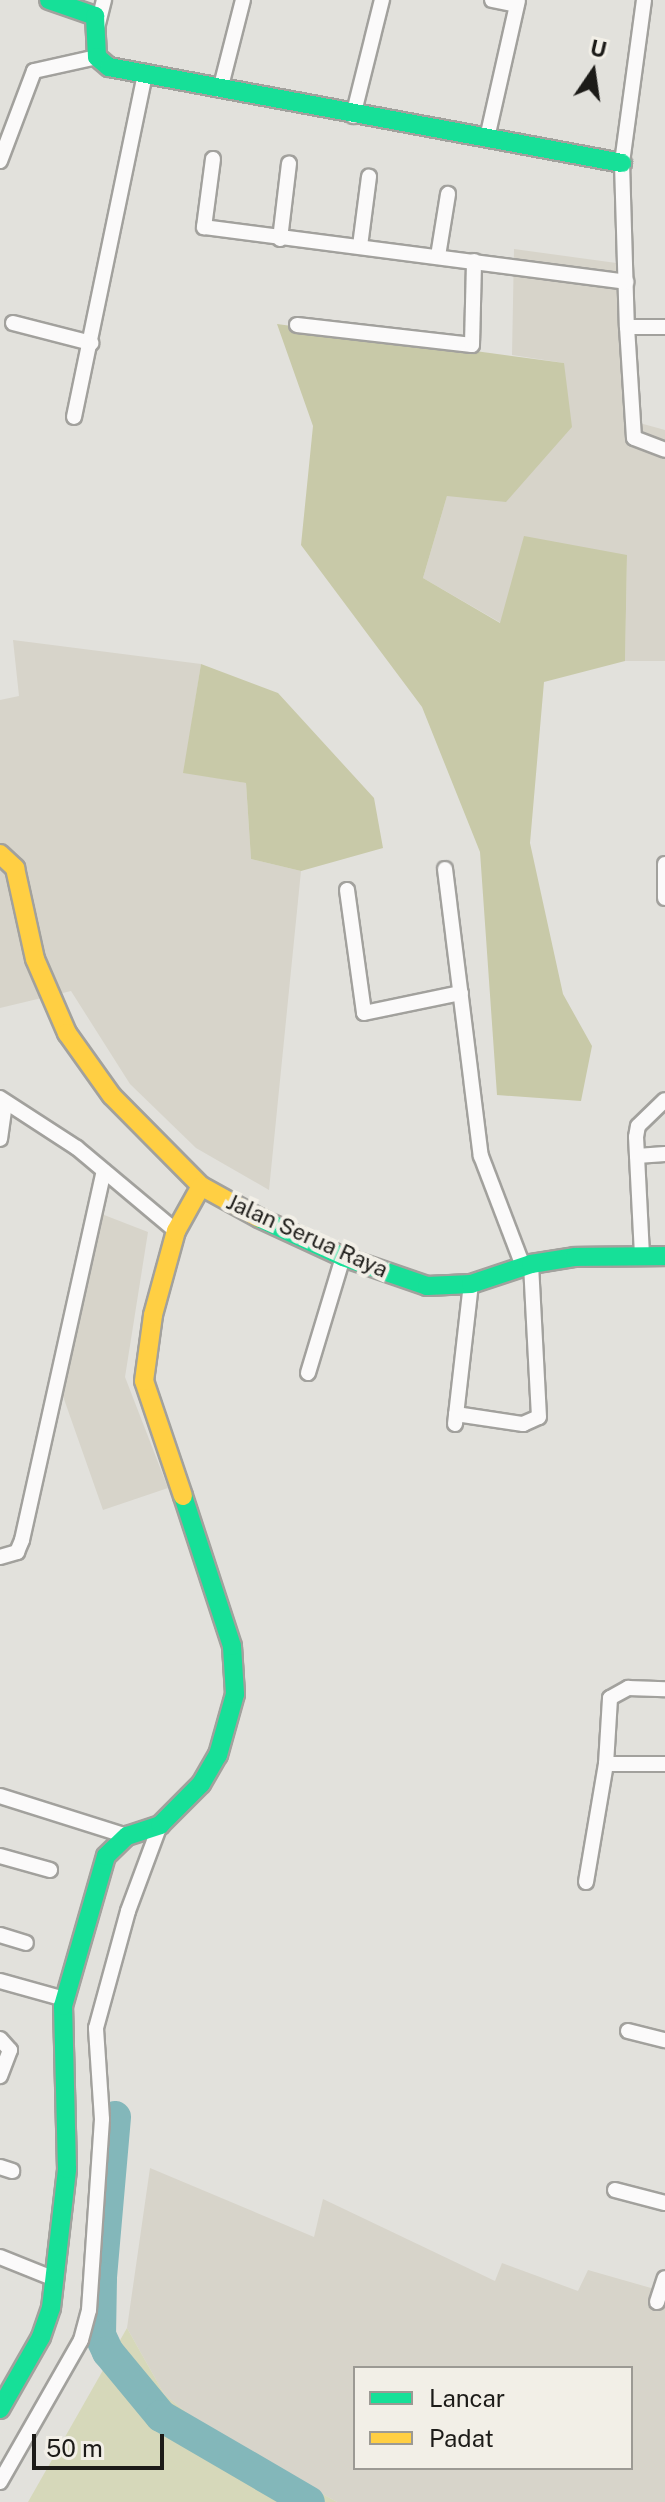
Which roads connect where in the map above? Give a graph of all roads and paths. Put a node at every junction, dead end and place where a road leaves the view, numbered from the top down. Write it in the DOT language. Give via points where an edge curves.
graph roads {
  1 [pos="104,0"];
  2 [pos="243,0"];
  3 [pos="382,0"];
  4 [pos="492,0"];
  5 [pos="644,0"];
  6 [pos="55,2"];
  7 [pos="517,2"];
  8 [pos="98,24"];
  9 [pos="97,57"];
  10 [pos="145,74"];
  11 [pos="220,90"];
  12 [pos="353,116"];
  13 [pos="487,138"];
  14 [pos="213,159"];
  15 [pos="0,161"];
  16 [pos="622,163"];
  17 [pos="289,164"];
  18 [pos="369,177"];
  19 [pos="448,194"];
  20 [pos="280,239"];
  21 [pos="360,246"];
  22 [pos="438,256"];
  23 [pos="474,261"];
  24 [pos="626,282"];
  25 [pos="13,323"];
  26 [pos="297,325"];
  27 [pos="627,327"];
  28 [pos="665,327"];
  29 [pos="91,343"];
  30 [pos="74,417"];
  31 [pos="665,450"];
  32 [pos="0,854"];
  33 [pos="665,864"];
  34 [pos="445,869"];
  35 [pos="347,890"];
  36 [pos="665,898"];
  37 [pos="461,993"];
  38 [pos="665,1100"];
  39 [pos="2,1101"];
  40 [pos="0,1139"];
  41 [pos="665,1154"];
  42 [pos="637,1156"];
  43 [pos="104,1171"];
  44 [pos="201,1186"];
  45 [pos="176,1231"];
  46 [pos="642,1255"];
  47 [pos="665,1256"];
  48 [pos="343,1257"];
  49 [pos="527,1265"];
  50 [pos="471,1284"];
  51 [pos="308,1373"];
  52 [pos="0,1557"];
  53 [pos="665,1689"];
  54 [pos="606,1764"];
  55 [pos="665,1764"];
  56 [pos="0,1796"];
  57 [pos="160,1825"];
  58 [pos="127,1836"];
  59 [pos="0,1856"];
  60 [pos="50,1870"];
  61 [pos="586,1882"];
  62 [pos="0,1935"];
  63 [pos="26,1943"];
  64 [pos="0,1981"];
  65 [pos="65,1999"];
  66 [pos="628,2031"];
  67 [pos="665,2040"];
  68 [pos="5,2042"];
  69 [pos="0,2076"];
  70 [pos="615,2190"];
  71 [pos="665,2203"];
  72 [pos="0,2257"];
  73 [pos="665,2278"];
  74 [pos="55,2279"];
  75 [pos="657,2302"];
  76 [pos="0,2409"];
  77 [pos="0,2482"];
  1 -- 8 [label="street"];
  2 -- 11 [label="street"];
  3 -- 12 [label="street"];
  4 -- 7 [label="street"];
  5 -- 16 [label="street"];
  6 -- 8 [label="street" via="93,14"];
  7 -- 13 [label="street"];
  8 -- 9 [label="street"];
  9 -- 10 [label="street" via="109,67"];
  9 -- 15 [label="street" via="34,71"];
  10 -- 11 [label="street"];
  10 -- 29 [label="street"];
  11 -- 12 [label="street"];
  12 -- 13 [label="street"];
  13 -- 16 [label="street"];
  14 -- 20 [label="street" via="204,227"];
  16 -- 24 [label="street"];
  17 -- 20 [label="street"];
  18 -- 21 [label="street"];
  19 -- 22 [label="street"];
  20 -- 21 [label="street"];
  21 -- 22 [label="street"];
  22 -- 23 [label="street"];
  23 -- 24 [label="street"];
  23 -- 26 [label="street" via="472,345"];
  24 -- 27 [label="street"];
  25 -- 29 [label="street"];
  27 -- 28 [label="street"];
  27 -- 31 [label="street" via="634,438"];
  29 -- 30 [label="street"];
  32 -- 44 [label="street, Jalan Serua Raya" via="15,868 35,959 67,1033 112,1096"];
  33 -- 36 [label="street"];
  34 -- 37 [label="street"];
  35 -- 37 [label="street" via="364,1013"];
  37 -- 49 [label="street" via="481,1156"];
  38 -- 42 [label="street" via="638,1126"];
  39 -- 40 [label="street"];
  39 -- 43 [label="street"];
  41 -- 42 [label="street"];
  42 -- 46 [label="street"];
  43 -- 45 [label="street"];
  43 -- 52 [label="street" via="22,1540 17,1552"];
  44 -- 45 [label="street"];
  44 -- 48 [label="street, Jalan Serua Raya" via="262,1221"];
  45 -- 57 [label="street" via="153,1315 144,1381 220,1603 232,1646 235,1694 218,1755 183,1806"];
  46 -- 47 [label="street, Jalan Serua Raya"];
  46 -- 49 [label="street, Jalan Serua Raya"];
  48 -- 50 [label="street, Jalan Serua Raya" via="427,1286"];
  48 -- 51 [label="street"];
  49 -- 50 [label="street, Jalan Serua Raya"];
  49 -- 50 [label="street" via="539,1417 523,1424 455,1419"];
  53 -- 54 [label="street" via="628,1688 610,1698"];
  54 -- 55 [label="street"];
  54 -- 61 [label="street"];
  56 -- 58 [label="street"];
  57 -- 58 [label="street"];
  57 -- 77 [label="street" via="128,1911 96,2028 102,2119 89,2310 81,2340"];
  58 -- 65 [label="street" via="106,1856"];
  59 -- 60 [label="street"];
  62 -- 63 [label="street"];
  64 -- 65 [label="street"];
  65 -- 74 [label="street" via="67,2169"];
  66 -- 67 [label="street"];
  68 -- 69 [label="street"];
  70 -- 71 [label="street"];
  72 -- 74 [label="street"];
  73 -- 75 [label="street"];
  74 -- 76 [label="street" via="41,2337"];
}
